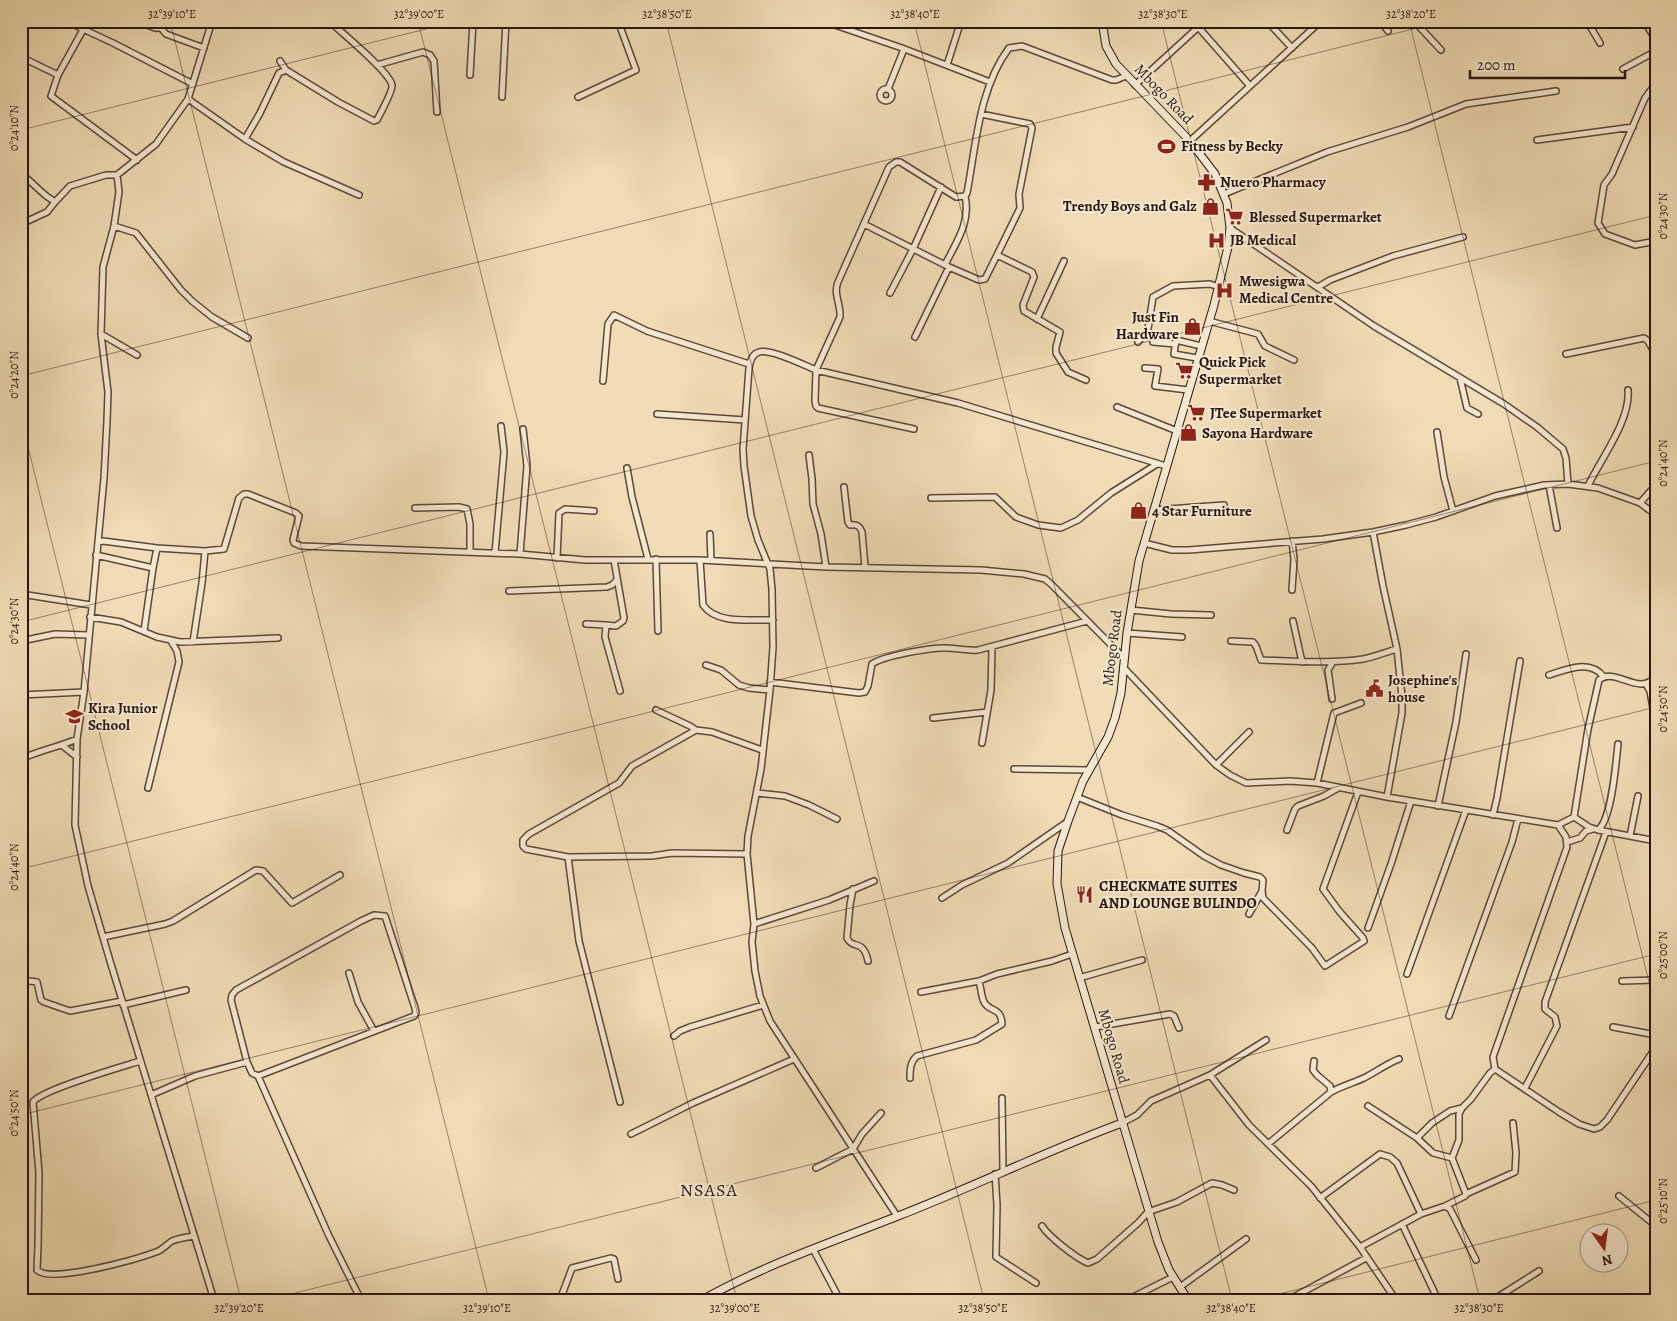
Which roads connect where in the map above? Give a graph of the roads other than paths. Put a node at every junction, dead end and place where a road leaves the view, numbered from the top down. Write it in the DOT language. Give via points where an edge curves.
graph roads {
  1 [pos="66,21"];
  2 [pos="136,21"];
  3 [pos="161,21"];
  4 [pos="212,21"];
  5 [pos="329,21"];
  6 [pos="473,21"];
  7 [pos="506,21"];
  8 [pos="618,21"];
  9 [pos="823,21"];
  10 [pos="961,21"];
  11 [pos="1102,21"];
  12 [pos="1205,21"];
  13 [pos="1267,21"];
  14 [pos="1321,21"];
  15 [pos="1380,21"];
  16 [pos="1414,21"];
  17 [pos="1587,21"];
  18 [pos="1644,21"];
  19 [pos="84,28"];
  20 [pos="156,28"];
  21 [pos="1199,28"];
  22 [pos="1388,31"];
  23 [pos="1656,40"];
  24 [pos="1600,43"];
  25 [pos="204,48"];
  26 [pos="1292,48"];
  27 [pos="904,49"];
  28 [pos="1441,50"];
  29 [pos="1656,51"];
  30 [pos="21,57"];
  31 [pos="280,61"];
  32 [pos="377,64"];
  33 [pos="947,65"];
  34 [pos="1623,69"];
  35 [pos="286,70"];
  36 [pos="58,75"];
  37 [pos="470,75"];
  38 [pos="1126,76"];
  39 [pos="990,82"];
  40 [pos="1656,83"];
  41 [pos="192,84"];
  42 [pos="1135,85"];
  43 [pos="1250,86"];
  44 [pos="888,89"];
  45 [pos="1556,91"];
  46 [pos="502,97"];
  47 [pos="578,97"];
  48 [pos="188,98"];
  49 [pos="437,112"];
  50 [pos="982,114"];
  51 [pos="1633,127"];
  52 [pos="245,139"];
  53 [pos="1537,140"];
  54 [pos="1190,141"];
  55 [pos="137,160"];
  56 [pos="21,173"];
  57 [pos="117,175"];
  58 [pos="941,187"];
  59 [pos="1224,194"];
  60 [pos="359,195"];
  61 [pos="964,196"];
  62 [pos="55,202"];
  63 [pos="21,224"];
  64 [pos="864,224"];
  65 [pos="114,226"];
  66 [pos="1230,228"];
  67 [pos="1463,237"];
  68 [pos="1656,241"];
  69 [pos="913,249"];
  70 [pos="997,255"];
  71 [pos="1064,261"];
  72 [pos="947,266"];
  73 [pos="1219,287"];
  74 [pos="1318,287"];
  75 [pos="890,294"];
  76 [pos="1037,319"];
  77 [pos="1209,321"];
  78 [pos="101,334"];
  79 [pos="915,337"];
  80 [pos="248,338"];
  81 [pos="1138,342"];
  82 [pos="1153,342"];
  83 [pos="21,344"];
  84 [pos="1175,344"];
  85 [pos="1201,346"];
  86 [pos="21,349"];
  87 [pos="1566,354"];
  88 [pos="137,355"];
  89 [pos="1656,355"];
  90 [pos="1197,358"];
  91 [pos="1294,360"];
  92 [pos="750,364"];
  93 [pos="1145,368"];
  94 [pos="816,370"];
  95 [pos="1460,378"];
  96 [pos="1086,380"];
  97 [pos="603,381"];
  98 [pos="1188,390"];
  99 [pos="1628,390"];
  100 [pos="1117,407"];
  101 [pos="657,414"];
  102 [pos="1478,414"];
  103 [pos="745,420"];
  104 [pos="501,426"];
  105 [pos="523,429"];
  106 [pos="914,429"];
  107 [pos="1176,431"];
  108 [pos="1437,432"];
  109 [pos="809,455"];
  110 [pos="1157,464"];
  111 [pos="1166,466"];
  112 [pos="627,468"];
  113 [pos="1568,484"];
  114 [pos="1549,485"];
  115 [pos="1656,485"];
  116 [pos="1588,486"];
  117 [pos="844,488"];
  118 [pos="931,498"];
  119 [pos="1640,503"];
  120 [pos="1224,505"];
  121 [pos="415,508"];
  122 [pos="1154,510"];
  123 [pos="594,511"];
  124 [pos="1453,511"];
  125 [pos="1656,515"];
  126 [pos="1557,528"];
  127 [pos="1373,532"];
  128 [pos="710,534"];
  129 [pos="1292,541"];
  130 [pos="98,542"];
  131 [pos="1144,543"];
  132 [pos="157,548"];
  133 [pos="205,551"];
  134 [pos="470,552"];
  135 [pos="495,553"];
  136 [pos="520,554"];
  137 [pos="96,555"];
  138 [pos="557,558"];
  139 [pos="648,559"];
  140 [pos="656,559"];
  141 [pos="614,560"];
  142 [pos="700,560"];
  143 [pos="711,560"];
  144 [pos="768,563"];
  145 [pos="826,567"];
  146 [pos="865,567"];
  147 [pos="154,568"];
  148 [pos="617,580"];
  149 [pos="1292,590"];
  150 [pos="509,591"];
  151 [pos="21,594"];
  152 [pos="91,604"];
  153 [pos="1131,610"];
  154 [pos="1211,615"];
  155 [pos="90,617"];
  156 [pos="773,620"];
  157 [pos="1087,621"];
  158 [pos="1293,621"];
  159 [pos="586,624"];
  160 [pos="606,626"];
  161 [pos="144,631"];
  162 [pos="658,631"];
  163 [pos="1127,632"];
  164 [pos="88,635"];
  165 [pos="1182,637"];
  166 [pos="278,638"];
  167 [pos="26,640"];
  168 [pos="171,641"];
  169 [pos="1231,641"];
  170 [pos="193,642"];
  171 [pos="992,647"];
  172 [pos="1397,649"];
  173 [pos="1466,654"];
  174 [pos="1124,658"];
  175 [pos="1520,661"];
  176 [pos="1302,662"];
  177 [pos="1334,662"];
  178 [pos="706,664"];
  179 [pos="1124,668"];
  180 [pos="1549,675"];
  181 [pos="1656,676"];
  182 [pos="1604,677"];
  183 [pos="770,682"];
  184 [pos="1646,684"];
  185 [pos="770,690"];
  186 [pos="620,691"];
  187 [pos="84,692"];
  188 [pos="21,695"];
  189 [pos="1332,699"];
  190 [pos="1361,703"];
  191 [pos="656,710"];
  192 [pos="987,712"];
  193 [pos="933,718"];
  194 [pos="1655,720"];
  195 [pos="696,730"];
  196 [pos="1249,732"];
  197 [pos="77,739"];
  198 [pos="982,743"];
  199 [pos="1618,744"];
  200 [pos="63,746"];
  201 [pos="762,750"];
  202 [pos="77,757"];
  203 [pos="21,759"];
  204 [pos="1216,765"];
  205 [pos="1014,769"];
  206 [pos="1089,770"];
  207 [pos="1317,784"];
  208 [pos="148,788"];
  209 [pos="1338,788"];
  210 [pos="757,792"];
  211 [pos="1358,792"];
  212 [pos="1077,796"];
  213 [pos="1638,796"];
  214 [pos="1387,797"];
  215 [pos="1411,801"];
  216 [pos="1438,806"];
  217 [pos="1466,810"];
  218 [pos="1493,815"];
  219 [pos="1574,816"];
  220 [pos="837,819"];
  221 [pos="1518,819"];
  222 [pos="1068,821"];
  223 [pos="1558,825"];
  224 [pos="1287,830"];
  225 [pos="1596,830"];
  226 [pos="1606,832"];
  227 [pos="1630,836"];
  228 [pos="1656,841"];
  229 [pos="1567,842"];
  230 [pos="747,854"];
  231 [pos="568,857"];
  232 [pos="340,875"];
  233 [pos="874,881"];
  234 [pos="853,889"];
  235 [pos="1262,891"];
  236 [pos="942,898"];
  237 [pos="1249,914"];
  238 [pos="754,924"];
  239 [pos="1368,928"];
  240 [pos="103,937"];
  241 [pos="1072,954"];
  242 [pos="1142,960"];
  243 [pos="868,961"];
  244 [pos="349,973"];
  245 [pos="1407,974"];
  246 [pos="1079,978"];
  247 [pos="21,980"];
  248 [pos="1656,980"];
  249 [pos="979,981"];
  250 [pos="1622,981"];
  251 [pos="186,990"];
  252 [pos="921,992"];
  253 [pos="122,1003"];
  254 [pos="763,1005"];
  255 [pos="1449,1016"];
  256 [pos="1095,1027"];
  257 [pos="1613,1027"];
  258 [pos="1179,1028"];
  259 [pos="374,1031"];
  260 [pos="674,1036"];
  261 [pos="1656,1036"];
  262 [pos="1266,1040"];
  263 [pos="1656,1047"];
  264 [pos="1399,1059"];
  265 [pos="794,1060"];
  266 [pos="140,1061"];
  267 [pos="1314,1061"];
  268 [pos="247,1062"];
  269 [pos="1495,1069"];
  270 [pos="1210,1075"];
  271 [pos="258,1076"];
  272 [pos="910,1078"];
  273 [pos="1525,1088"];
  274 [pos="1331,1092"];
  275 [pos="151,1095"];
  276 [pos="1002,1098"];
  277 [pos="620,1102"];
  278 [pos="1368,1106"];
  279 [pos="1462,1108"];
  280 [pos="881,1113"];
  281 [pos="1122,1123"];
  282 [pos="1513,1123"];
  283 [pos="631,1134"];
  284 [pos="1417,1138"];
  285 [pos="1268,1144"];
  286 [pos="853,1149"];
  287 [pos="1452,1158"];
  288 [pos="816,1168"];
  289 [pos="999,1173"];
  290 [pos="1234,1190"];
  291 [pos="1466,1194"];
  292 [pos="1619,1196"];
  293 [pos="1320,1198"];
  294 [pos="1445,1206"];
  295 [pos="1148,1212"];
  296 [pos="1421,1214"];
  297 [pos="897,1216"];
  298 [pos="1402,1224"];
  299 [pos="1042,1226"];
  300 [pos="1656,1226"];
  301 [pos="194,1236"];
  302 [pos="1246,1239"];
  303 [pos="1360,1247"];
  304 [pos="813,1249"];
  305 [pos="1366,1258"];
  306 [pos="1476,1260"];
  307 [pos="1539,1271"];
  308 [pos="1173,1277"];
  309 [pos="618,1279"];
  310 [pos="1036,1283"];
  311 [pos="1180,1287"];
  312 [pos="214,1300"];
  313 [pos="361,1300"];
  314 [pos="560,1300"];
  315 [pos="703,1300"];
  316 [pos="840,1300"];
  317 [pos="1127,1300"];
  318 [pos="1188,1300"];
  319 [pos="1288,1300"];
  320 [pos="1396,1300"];
  321 [pos="1438,1300"];
  322 [pos="1493,1300"];
  1 -- 19 [label="street"];
  2 -- 20 [label="street"];
  3 -- 20 [label="street"];
  4 -- 25 [label="street"];
  5 -- 32 [label="street"];
  6 -- 37 [label="street"];
  7 -- 46 [label="street"];
  8 -- 47 [label="street" via="636,70"];
  9 -- 27 [label="street"];
  10 -- 33 [label="street"];
  11 -- 38 [label="main road, Mbogo Road" via="1106,46"];
  12 -- 21 [label="street"];
  13 -- 26 [label="street"];
  14 -- 26 [label="street"];
  15 -- 22 [label="street"];
  16 -- 28 [label="street"];
  17 -- 24 [label="street"];
  18 -- 23 [label="street"];
  19 -- 36 [label="street"];
  19 -- 41 [label="street"];
  20 -- 25 [label="street"];
  21 -- 42 [label="street"];
  21 -- 43 [label="street"];
  25 -- 41 [label="street"];
  26 -- 43 [label="street"];
  27 -- 33 [label="street"];
  27 -- 44 [label="street"];
  29 -- 34 [label="street"];
  30 -- 36 [label="street"];
  31 -- 35 [label="street"];
  32 -- 35 [label="street" via="392,86 375,121"];
  32 -- 49 [label="street" via="423,52 430,55 434,61"];
  33 -- 39 [label="street"];
  35 -- 52 [label="street" via="279,73"];
  36 -- 55 [label="street" via="51,96"];
  38 -- 39 [label="street" via="1112,80 1016,46 1009,48"];
  38 -- 42 [label="main road, Mbogo Road"];
  39 -- 50 [label="street"];
  40 -- 51 [label="street" via="1645,98"];
  41 -- 48 [label="street"];
  42 -- 54 [label="main road, Mbogo Road"];
  43 -- 54 [label="street"];
  45 -- 59 [label="street" via="1466,104 1408,127 1327,152"];
  48 -- 52 [label="street"];
  48 -- 55 [label="street" via="156,144"];
  50 -- 61 [label="street"];
  50 -- 70 [label="street" via="1030,124 1032,128 1019,194 1020,208"];
  51 -- 53 [label="street"];
  51 -- 68 [label="street" via="1604,185 1598,223 1605,234 1635,245"];
  52 -- 60 [label="street" via="284,162"];
  54 -- 59 [label="main road, Mbogo Road" via="1215,174"];
  55 -- 57 [label="street"];
  56 -- 62 [label="street"];
  57 -- 62 [label="street" via="106,175 70,186"];
  57 -- 65 [label="street" via="119,192"];
  58 -- 61 [label="street" via="956,197"];
  58 -- 64 [label="street" via="896,162 889,167"];
  58 -- 69 [label="street"];
  59 -- 66 [label="main road, Mbogo Road"];
  61 -- 72 [label="street" via="967,205 965,223"];
  62 -- 63 [label="street" via="47,212"];
  64 -- 69 [label="street"];
  64 -- 94 [label="street" via="836,287 840,317"];
  65 -- 78 [label="street" via="103,267"];
  65 -- 80 [label="street" via="136,233 180,290 212,317"];
  66 -- 73 [label="main road, Mbogo Road"];
  66 -- 74 [label="street"];
  67 -- 74 [label="street" via="1393,256"];
  69 -- 72 [label="street"];
  69 -- 75 [label="street"];
  70 -- 72 [label="street" via="984,280"];
  70 -- 76 [label="street" via="1033,273 1023,308 1024,313"];
  71 -- 76 [label="street"];
  72 -- 79 [label="street"];
  73 -- 77 [label="main road, Mbogo Road"];
  73 -- 81 [label="street" via="1210,284 1173,286 1153,297 1148,329"];
  74 -- 95 [label="street" via="1374,326"];
  76 -- 96 [label="street" via="1060,332 1056,353 1068,372"];
  77 -- 85 [label="main road, Mbogo Road"];
  77 -- 91 [label="street" via="1256,333 1265,346"];
  78 -- 88 [label="street"];
  78 -- 130 [label="street" via="107,402"];
  82 -- 84 [label="street"];
  83 -- 86 [label="street"];
  84 -- 85 [label="street" via="1176,340"];
  84 -- 90 [label="street" via="1174,354"];
  85 -- 90 [label="main road, Mbogo Road"];
  87 -- 89 [label="street" via="1644,338"];
  90 -- 98 [label="main road, Mbogo Road"];
  92 -- 94 [label="street" via="755,354 766,351"];
  92 -- 97 [label="street" via="647,331 614,315 608,324"];
  92 -- 103 [label="street"];
  93 -- 98 [label="street" via="1158,369 1155,386"];
  94 -- 106 [label="street" via="818,408"];
  94 -- 110 [label="street" via="958,403"];
  95 -- 102 [label="street" via="1465,404"];
  95 -- 113 [label="street" via="1504,404 1557,443 1566,458"];
  98 -- 107 [label="main road, Mbogo Road"];
  99 -- 116 [label="street" via="1628,400 1615,436"];
  100 -- 107 [label="street"];
  101 -- 103 [label="street"];
  103 -- 144 [label="street" via="743,449 751,516 761,551"];
  104 -- 135 [label="street" via="504,452"];
  105 -- 136 [label="street" via="527,466"];
  107 -- 111 [label="main road, Mbogo Road"];
  108 -- 124 [label="street"];
  109 -- 145 [label="street" via="813,504"];
  110 -- 111 [label="street"];
  110 -- 118 [label="street" via="1110,492 1078,520 1061,528 1038,525 1016,517 995,497"];
  111 -- 122 [label="main road, Mbogo Road"];
  112 -- 139 [label="street"];
  113 -- 114 [label="street"];
  113 -- 116 [label="street"];
  114 -- 124 [label="street" via="1495,496"];
  114 -- 126 [label="street"];
  115 -- 119 [label="street"];
  116 -- 119 [label="street" via="1615,492"];
  117 -- 146 [label="street" via="848,522 860,527 862,532"];
  119 -- 125 [label="street"];
  120 -- 122 [label="street"];
  121 -- 134 [label="street" via="467,509"];
  122 -- 131 [label="main road, Mbogo Road"];
  123 -- 138 [label="street" via="565,509 559,513"];
  124 -- 127 [label="street"];
  127 -- 129 [label="street"];
  127 -- 172 [label="street"];
  128 -- 143 [label="street"];
  129 -- 131 [label="street" via="1189,550 1165,549"];
  129 -- 149 [label="street"];
  130 -- 132 [label="street"];
  130 -- 137 [label="street"];
  131 -- 153 [label="main road, Mbogo Road"];
  132 -- 133 [label="street"];
  132 -- 147 [label="street"];
  133 -- 134 [label="street" via="224,549 239,498 248,494 299,516 293,540 297,546"];
  133 -- 170 [label="street"];
  134 -- 135 [label="street"];
  135 -- 136 [label="street"];
  136 -- 138 [label="street"];
  137 -- 147 [label="street"];
  137 -- 152 [label="street"];
  138 -- 141 [label="street"];
  139 -- 140 [label="street"];
  139 -- 141 [label="street"];
  140 -- 142 [label="street"];
  140 -- 162 [label="street"];
  141 -- 148 [label="street"];
  142 -- 143 [label="street"];
  142 -- 156 [label="street" via="703,605 712,614"];
  143 -- 144 [label="street"];
  144 -- 145 [label="street"];
  144 -- 156 [label="street"];
  145 -- 146 [label="street"];
  146 -- 157 [label="street" via="981,570 1037,576 1060,591"];
  147 -- 161 [label="street"];
  148 -- 150 [label="street" via="607,587"];
  148 -- 160 [label="street" via="623,621 616,626"];
  151 -- 152 [label="street"];
  152 -- 155 [label="street"];
  153 -- 154 [label="street"];
  153 -- 163 [label="main road, Mbogo Road"];
  155 -- 161 [label="street" via="121,622"];
  155 -- 164 [label="street"];
  156 -- 183 [label="street"];
  157 -- 171 [label="street"];
  157 -- 174 [label="street"];
  158 -- 176 [label="street"];
  159 -- 160 [label="street"];
  160 -- 186 [label="street" via="605,637"];
  161 -- 168 [label="street"];
  163 -- 165 [label="street"];
  163 -- 174 [label="main road, Mbogo Road"];
  164 -- 167 [label="street" via="55,634"];
  164 -- 187 [label="street"];
  166 -- 170 [label="street"];
  168 -- 170 [label="street"];
  168 -- 208 [label="street" via="178,650 179,662"];
  169 -- 176 [label="street" via="1253,642 1261,660"];
  171 -- 183 [label="street" via="969,651 945,648 885,658 872,664 868,686 859,694"];
  171 -- 192 [label="street"];
  172 -- 177 [label="street"];
  172 -- 214 [label="street" via="1402,713"];
  173 -- 216 [label="street"];
  174 -- 179 [label="main road, Mbogo Road"];
  175 -- 218 [label="street"];
  176 -- 177 [label="street"];
  177 -- 189 [label="street" via="1328,670"];
  178 -- 185 [label="street" via="721,670 739,685"];
  179 -- 204 [label="street"];
  179 -- 206 [label="main road, Mbogo Road" via="1115,718"];
  180 -- 182 [label="street" via="1570,668 1592,666"];
  181 -- 184 [label="street"];
  182 -- 184 [label="street"];
  182 -- 219 [label="street" via="1598,680"];
  183 -- 185 [label="street"];
  184 -- 194 [label="street"];
  185 -- 201 [label="street"];
  187 -- 188 [label="street"];
  187 -- 197 [label="street"];
  190 -- 207 [label="street" via="1334,713"];
  191 -- 195 [label="street"];
  192 -- 193 [label="street"];
  192 -- 198 [label="street"];
  195 -- 201 [label="street" via="712,732"];
  195 -- 231 [label="street" via="632,766 619,783 529,834 524,840 526,849"];
  196 -- 204 [label="street"];
  197 -- 200 [label="street"];
  197 -- 202 [label="street"];
  199 -- 225 [label="street" via="1614,784 1603,826"];
  200 -- 202 [label="street"];
  200 -- 203 [label="street" via="47,748"];
  201 -- 210 [label="street"];
  202 -- 240 [label="street" via="75,825"];
  204 -- 207 [label="street" via="1246,783 1290,781"];
  205 -- 206 [label="street"];
  206 -- 212 [label="main road, Mbogo Road"];
  207 -- 209 [label="street"];
  209 -- 211 [label="street"];
  209 -- 224 [label="street" via="1298,806"];
  210 -- 220 [label="street" via="809,804"];
  210 -- 230 [label="street"];
  211 -- 214 [label="street"];
  211 -- 235 [label="street" via="1323,889 1364,941 1325,966 1264,898"];
  212 -- 222 [label="main road, Mbogo Road"];
  212 -- 235 [label="street" via="1167,830 1221,865 1260,877 1263,880"];
  213 -- 227 [label="street"];
  214 -- 215 [label="street"];
  215 -- 216 [label="street"];
  215 -- 239 [label="street"];
  216 -- 217 [label="street"];
  217 -- 218 [label="street"];
  217 -- 245 [label="street"];
  218 -- 221 [label="street"];
  219 -- 223 [label="street"];
  219 -- 225 [label="street"];
  221 -- 223 [label="street"];
  221 -- 255 [label="street"];
  222 -- 236 [label="street" via="1008,863"];
  222 -- 241 [label="main road, Mbogo Road" via="1058,851 1057,884"];
  223 -- 229 [label="street"];
  225 -- 226 [label="street"];
  225 -- 229 [label="street"];
  226 -- 227 [label="street"];
  226 -- 273 [label="street" via="1545,1002 1545,1009 1554,1017 1557,1026"];
  227 -- 228 [label="street"];
  229 -- 269 [label="street" via="1493,1056"];
  230 -- 231 [label="street"];
  230 -- 238 [label="street"];
  231 -- 277 [label="street" via="581,949"];
  232 -- 240 [label="street" via="292,903 263,871 258,870 173,921"];
  233 -- 234 [label="street"];
  234 -- 238 [label="street"];
  234 -- 243 [label="street" via="846,938 864,950"];
  235 -- 237 [label="street"];
  238 -- 254 [label="street" via="755,971"];
  240 -- 253 [label="street"];
  241 -- 246 [label="main road, Mbogo Road"];
  241 -- 249 [label="street"];
  242 -- 246 [label="street"];
  244 -- 259 [label="street" via="358,1002"];
  246 -- 256 [label="main road, Mbogo Road"];
  247 -- 253 [label="street" via="37,982 41,1000 70,1011"];
  248 -- 250 [label="street"];
  249 -- 252 [label="street"];
  249 -- 272 [label="street" via="983,1000 998,1012 1002,1024 976,1040 917,1056 913,1059"];
  251 -- 253 [label="street"];
  253 -- 266 [label="street"];
  254 -- 260 [label="street" via="690,1027"];
  254 -- 265 [label="street"];
  256 -- 258 [label="street" via="1170,1014"];
  256 -- 281 [label="main road, Mbogo Road"];
  257 -- 261 [label="street"];
  259 -- 268 [label="street" via="416,1013 382,915 361,921 236,990 231,1000"];
  259 -- 271 [label="street"];
  262 -- 270 [label="street"];
  263 -- 273 [label="street" via="1597,1129 1579,1124"];
  264 -- 274 [label="street"];
  265 -- 283 [label="street" via="693,1103"];
  265 -- 286 [label="street"];
  266 -- 275 [label="street"];
  266 -- 301 [label="street" via="56,1089 33,1102 39,1173 37,1270 40,1274 86,1271 156,1252 177,1239"];
  267 -- 274 [label="street" via="1313,1070 1330,1086"];
  268 -- 271 [label="street" via="252,1073"];
  268 -- 275 [label="street" via="195,1076"];
  269 -- 273 [label="street"];
  269 -- 279 [label="street"];
  270 -- 281 [label="street" via="1150,1101 1137,1115"];
  270 -- 285 [label="street"];
  271 -- 313 [label="street"];
  274 -- 285 [label="street"];
  275 -- 301 [label="street"];
  276 -- 289 [label="street"];
  278 -- 284 [label="street"];
  279 -- 284 [label="street" via="1450,1111"];
  279 -- 287 [label="street" via="1459,1140"];
  280 -- 286 [label="street"];
  281 -- 289 [label="main road"];
  281 -- 295 [label="main road, Mbogo Road"];
  282 -- 291 [label="street" via="1515,1172"];
  284 -- 287 [label="street" via="1433,1153"];
  285 -- 293 [label="street"];
  286 -- 288 [label="street"];
  286 -- 297 [label="street"];
  287 -- 291 [label="street"];
  289 -- 297 [label="main road"];
  289 -- 310 [label="street" via="996,1257"];
  290 -- 295 [label="street" via="1212,1183 1177,1202"];
  291 -- 294 [label="street"];
  292 -- 300 [label="street"];
  293 -- 296 [label="street" via="1380,1154 1385,1154 1397,1163"];
  293 -- 303 [label="street"];
  294 -- 296 [label="street"];
  294 -- 306 [label="street" via="1450,1209"];
  295 -- 299 [label="street" via="1097,1259 1088,1263"];
  295 -- 308 [label="main road, Mbogo Road"];
  296 -- 298 [label="street"];
  297 -- 304 [label="main road"];
  298 -- 303 [label="street"];
  298 -- 321 [label="street"];
  301 -- 312 [label="street"];
  302 -- 311 [label="street"];
  303 -- 305 [label="street"];
  304 -- 315 [label="main road" via="746,1277"];
  304 -- 316 [label="street"];
  305 -- 319 [label="street"];
  305 -- 320 [label="street"];
  307 -- 322 [label="street"];
  308 -- 311 [label="main road, Mbogo Road"];
  308 -- 317 [label="street"];
  309 -- 314 [label="street" via="614,1259 611,1258 572,1268"];
  311 -- 318 [label="main road, Mbogo Road"];
}
